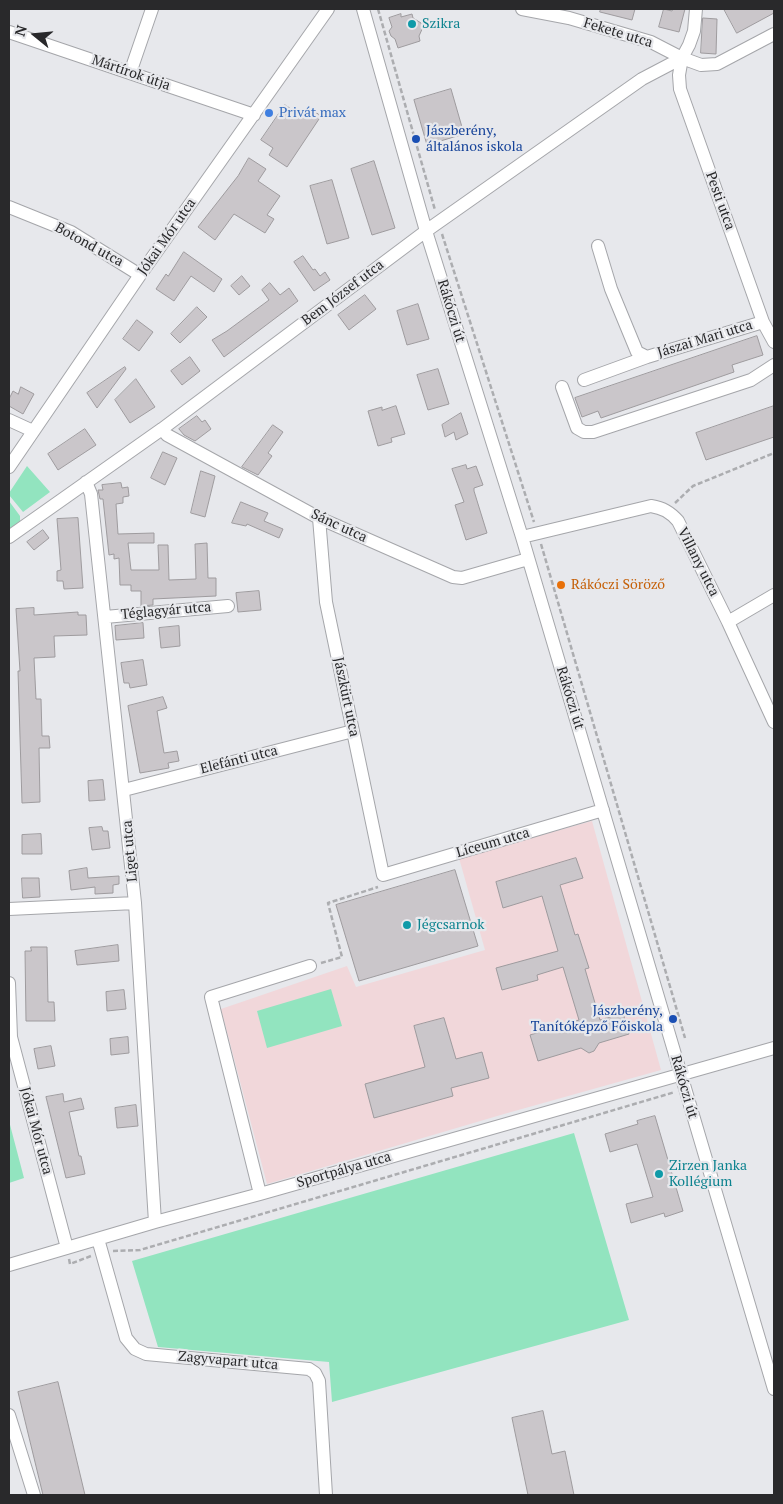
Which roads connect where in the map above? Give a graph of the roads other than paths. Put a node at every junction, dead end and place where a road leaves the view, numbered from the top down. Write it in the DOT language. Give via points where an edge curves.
graph roads {
  1 [pos="152,9"];
  2 [pos="328,9"];
  3 [pos="363,9"];
  4 [pos="522,9"];
  5 [pos="696,9"];
  6 [pos="9,32"];
  7 [pos="774,34"];
  8 [pos="682,58"];
  9 [pos="130,73"];
  10 [pos="254,115"];
  11 [pos="9,207"];
  12 [pos="426,231"];
  13 [pos="598,246"];
  14 [pos="140,275"];
  15 [pos="763,322"];
  16 [pos="774,342"];
  17 [pos="647,357"];
  18 [pos="774,365"];
  19 [pos="584,380"];
  20 [pos="562,387"];
  21 [pos="9,420"];
  22 [pos="162,428"];
  23 [pos="33,431"];
  24 [pos="9,467"];
  25 [pos="86,482"];
  26 [pos="319,518"];
  27 [pos="9,537"];
  28 [pos="522,537"];
  29 [pos="528,559"];
  30 [pos="774,594"];
  31 [pos="228,606"];
  32 [pos="104,617"];
  33 [pos="728,622"];
  34 [pos="774,722"];
  35 [pos="353,731"];
  36 [pos="124,790"];
  37 [pos="603,810"];
  38 [pos="382,881"];
  39 [pos="135,903"];
  40 [pos="9,909"];
  41 [pos="310,966"];
  42 [pos="9,983"];
  43 [pos="10,1037"];
  44 [pos="774,1048"];
  45 [pos="680,1075"];
  46 [pos="260,1194"];
  47 [pos="154,1222"];
  48 [pos="100,1245"];
  49 [pos="67,1248"];
  50 [pos="9,1265"];
  51 [pos="774,1389"];
  52 [pos="9,1415"];
  53 [pos="34,1495"];
  54 [pos="326,1495"];
  1 -- 9 [label="street"];
  2 -- 10 [label="street, Jókai Mór utca"];
  3 -- 12 [label="street, Rákóczi út"];
  4 -- 8 [label="street, Fekete utca" via="569,18 652,42"];
  5 -- 8 [label="street, Pesti utca" via="694,32"];
  6 -- 9 [label="street, Mártírok útja"];
  7 -- 8 [label="street, Fekete utca" via="717,64 701,65"];
  8 -- 12 [label="street, Bem József utca" via="642,79"];
  8 -- 15 [label="street, Pesti utca" via="680,89"];
  9 -- 10 [label="street, Mártírok útja"];
  10 -- 14 [label="street, Jókai Mór utca"];
  11 -- 14 [label="street, Botond utca" via="71,232"];
  12 -- 22 [label="street, Bem József utca"];
  12 -- 28 [label="street, Rákóczi út"];
  13 -- 17 [label="street, Jászai Mari utca" via="611,289 637,352"];
  14 -- 23 [label="street, Jókai Mór utca"];
  15 -- 16 [label="street, Pesti utca"];
  15 -- 17 [label="street, Jászai Mari utca"];
  17 -- 19 [label="street, Jászai Mari utca"];
  18 -- 20 [label="street" via="751,380 593,432 577,428"];
  21 -- 23 [label="street"];
  22 -- 25 [label="street, Bem József utca"];
  22 -- 26 [label="street, Sánc utca" via="167,435"];
  23 -- 24 [label="street, Jókai Mór utca"];
  25 -- 27 [label="street, Bem József utca"];
  25 -- 32 [label="street, Liget utca" via="92,494"];
  26 -- 29 [label="street, Sánc utca" via="453,577 462,578"];
  26 -- 35 [label="street, Jászkürt utca" via="326,602"];
  28 -- 29 [label="street, Rákóczi út"];
  28 -- 33 [label="street, Villany utca" via="651,506 662,508 678,521"];
  29 -- 37 [label="street, Rákóczi út"];
  30 -- 33 [label="street"];
  31 -- 32 [label="street, Téglagyár utca"];
  32 -- 36 [label="street, Liget utca"];
  33 -- 34 [label="street, Villany utca"];
  35 -- 36 [label="street, Elefánti utca"];
  35 -- 38 [label="street, Jászkürt utca"];
  36 -- 39 [label="street, Liget utca"];
  37 -- 38 [label="street, Líceum utca"];
  37 -- 45 [label="street, Rákóczi út"];
  39 -- 40 [label="street"];
  39 -- 47 [label="street, Liget utca"];
  41 -- 46 [label="street" via="211,997"];
  42 -- 43 [label="street, Jókai Mór utca"];
  43 -- 49 [label="street, Jókai Mór utca"];
  44 -- 45 [label="street, Sportpálya utca"];
  45 -- 46 [label="street, Sportpálya utca"];
  45 -- 51 [label="street, Rákóczi út"];
  46 -- 47 [label="street, Sportpálya utca"];
  47 -- 48 [label="street, Sportpálya utca"];
  48 -- 49 [label="street, Sportpálya utca"];
  48 -- 54 [label="street, Zagyvapart utca" via="126,1338 135,1349 146,1354 309,1369 315,1373 319,1381"];
  49 -- 50 [label="street, Sportpálya utca"];
  52 -- 53 [label="street"];
}
